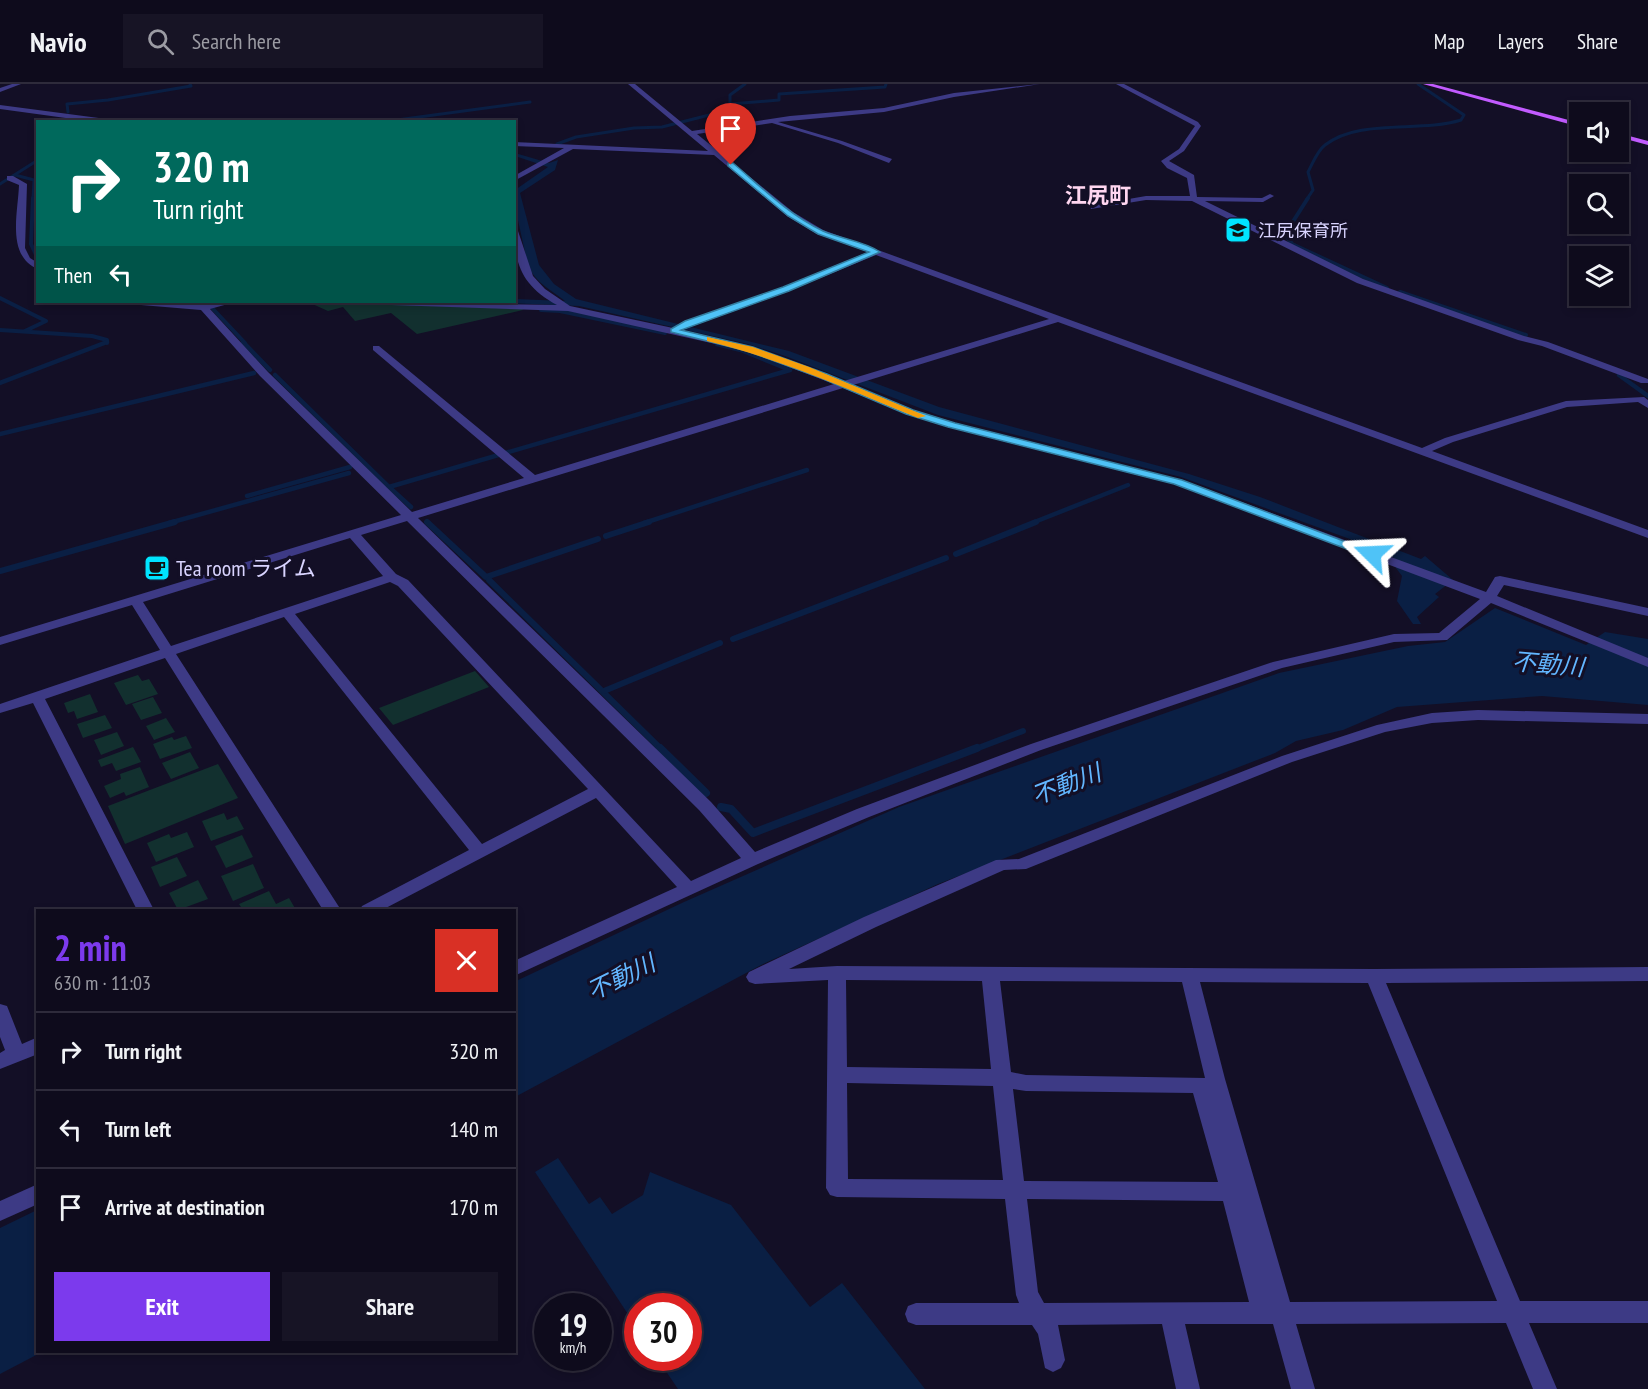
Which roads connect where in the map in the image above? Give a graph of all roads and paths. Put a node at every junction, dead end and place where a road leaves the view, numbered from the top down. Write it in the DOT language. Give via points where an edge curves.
graph roads {
  1 [pos="18,84"];
  2 [pos="631,84"];
  3 [pos="1037,84"];
  4 [pos="1119,84"];
  5 [pos="1426,84"];
  6 [pos="0,90"];
  7 [pos="0,109"];
  8 [pos="99,120"];
  9 [pos="769,122"];
  10 [pos="1569,122"];
  11 [pos="691,133"];
  12 [pos="1629,138"];
  13 [pos="1648,143"];
  14 [pos="516,144"];
  15 [pos="571,147"];
  16 [pos="716,153"];
  17 [pos="889,161"];
  18 [pos="10,178"];
  19 [pos="516,178"];
  20 [pos="1270,196"];
  21 [pos="1194,199"];
  22 [pos="1094,207"];
  23 [pos="516,239"];
  24 [pos="876,252"];
  25 [pos="36,266"];
  26 [pos="174,303"];
  27 [pos="426,303"];
  28 [pos="207,304"];
  29 [pos="567,307"];
  30 [pos="1058,319"];
  31 [pos="675,330"];
  32 [pos="376,348"];
  33 [pos="848,384"];
  34 [pos="1645,388"];
  35 [pos="1422,451"];
  36 [pos="533,479"];
  37 [pos="410,516"];
  38 [pos="353,534"];
  39 [pos="1648,534"];
  40 [pos="391,577"];
  41 [pos="1489,598"];
  42 [pos="135,600"];
  43 [pos="287,612"];
  44 [pos="1648,612"];
  45 [pos="0,641"];
  46 [pos="169,652"];
  47 [pos="1648,663"];
  48 [pos="37,697"];
  49 [pos="0,709"];
  50 [pos="1648,719"];
  51 [pos="598,790"];
  52 [pos="480,853"];
  53 [pos="752,860"];
  54 [pos="687,888"];
  55 [pos="144,909"];
  56 [pos="331,909"];
  57 [pos="370,909"];
  58 [pos="516,968"];
  59 [pos="837,973"];
  60 [pos="990,974"];
  61 [pos="1648,974"];
  62 [pos="1189,975"];
  63 [pos="1374,976"];
  64 [pos="0,1011"];
  65 [pos="36,1046"];
  66 [pos="8,1058"];
  67 [pos="837,1075"];
  68 [pos="1002,1079"];
  69 [pos="1015,1189"];
  70 [pos="1231,1192"];
  71 [pos="36,1194"];
  72 [pos="0,1211"];
  73 [pos="1648,1312"];
  74 [pos="916,1314"];
  75 [pos="1039,1314"];
  76 [pos="1171,1314"];
  77 [pos="1274,1314"];
  78 [pos="1514,1314"];
  79 [pos="1053,1360"];
  80 [pos="1188,1389"];
  81 [pos="1303,1389"];
  82 [pos="1545,1389"];
  1 -- 6 [label="street"];
  2 -- 11 [label="street"];
  3 -- 9 [label="street" via="954,95 884,110"];
  4 -- 21 [label="street" via="1198,126 1182,150 1166,160 1191,177"];
  5 -- 10 [label="main road"];
  7 -- 8 [label="street"];
  9 -- 11 [label="street"];
  9 -- 17 [label="street"];
  11 -- 16 [label="street"];
  12 -- 13 [label="main road"];
  14 -- 15 [label="street"];
  15 -- 16 [label="street"];
  15 -- 19 [label="street"];
  16 -- 24 [label="street" via="790,214 820,232"];
  18 -- 25 [label="street" via="23,184 21,248 26,259"];
  20 -- 21 [label="street" via="1263,200"];
  21 -- 22 [label="street" via="1146,198"];
  21 -- 34 [label="street" via="1360,281 1545,344"];
  23 -- 29 [label="street" via="531,283"];
  24 -- 30 [label="street"];
  24 -- 31 [label="street"];
  26 -- 28 [label="street"];
  27 -- 29 [label="street"];
  28 -- 37 [label="street" via="264,374"];
  29 -- 31 [label="street"];
  30 -- 33 [label="street"];
  30 -- 35 [label="street"];
  31 -- 33 [label="street" via="750,349"];
  32 -- 36 [label="street"];
  33 -- 36 [label="street"];
  33 -- 41 [label="street" via="909,412 952,425 1178,482"];
  34 -- 35 [label="street" via="1566,404"];
  35 -- 39 [label="street"];
  36 -- 37 [label="street"];
  37 -- 38 [label="street"];
  37 -- 53 [label="street" via="705,806"];
  38 -- 40 [label="street"];
  38 -- 42 [label="street"];
  40 -- 43 [label="street"];
  40 -- 51 [label="street" via="403,583"];
  41 -- 44 [label="street" via="1500,580"];
  41 -- 47 [label="street"];
  41 -- 53 [label="street" via="1442,637 1394,638 1278,665 968,771"];
  42 -- 45 [label="street"];
  42 -- 46 [label="street"];
  43 -- 46 [label="street"];
  43 -- 52 [label="street"];
  46 -- 48 [label="street"];
  46 -- 56 [label="street"];
  48 -- 49 [label="street"];
  48 -- 55 [label="street"];
  50 -- 59 [label="street" via="1478,715 1432,718 1382,728 1287,759 1020,865 1002,864 755,977"];
  51 -- 52 [label="street"];
  51 -- 54 [label="street"];
  52 -- 57 [label="street"];
  53 -- 54 [label="street"];
  54 -- 58 [label="street"];
  59 -- 60 [label="street"];
  59 -- 67 [label="street"];
  60 -- 62 [label="street"];
  60 -- 68 [label="street"];
  61 -- 63 [label="street"];
  62 -- 63 [label="street"];
  62 -- 77 [label="street"];
  63 -- 78 [label="street"];
  64 -- 66 [label="street"];
  65 -- 66 [label="street"];
  67 -- 68 [label="street"];
  67 -- 69 [label="street" via="837,1188"];
  68 -- 69 [label="street"];
  68 -- 70 [label="street" via="1026,1083 1201,1085"];
  69 -- 70 [label="street"];
  69 -- 75 [label="street" via="1027,1295"];
  70 -- 77 [label="street"];
  71 -- 72 [label="street"];
  73 -- 78 [label="street"];
  74 -- 75 [label="street"];
  75 -- 76 [label="street"];
  75 -- 79 [label="street" via="1049,1331"];
  76 -- 77 [label="street"];
  76 -- 80 [label="street"];
  77 -- 78 [label="street"];
  77 -- 81 [label="street"];
  78 -- 82 [label="street"];
}
